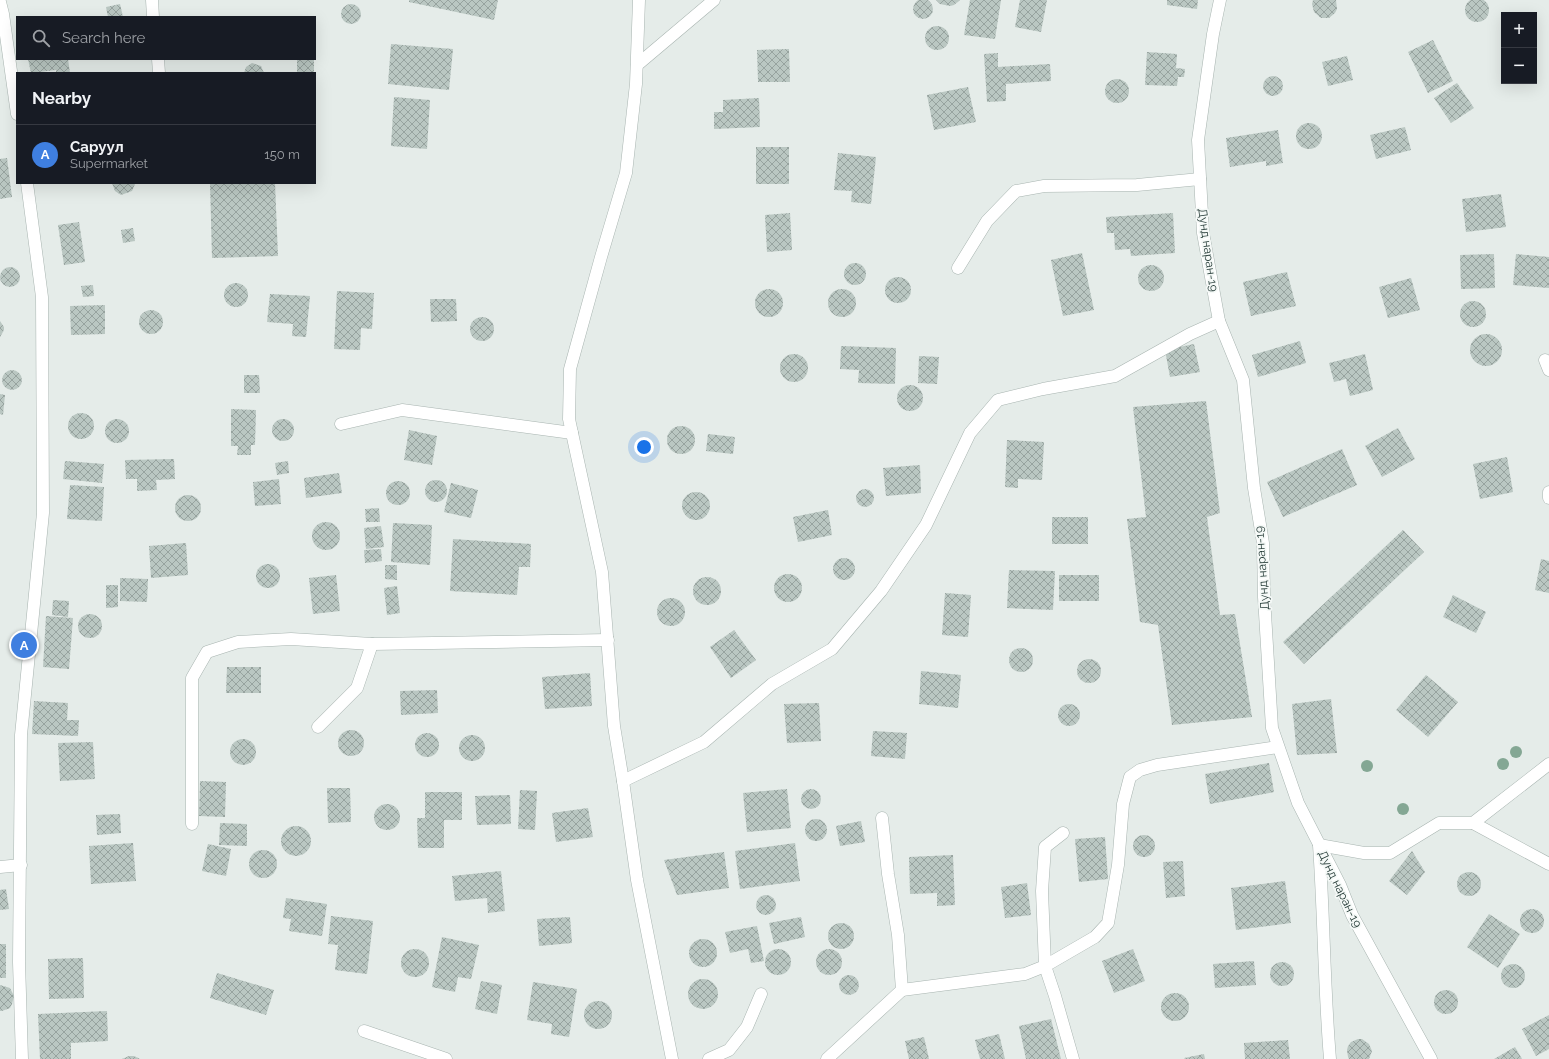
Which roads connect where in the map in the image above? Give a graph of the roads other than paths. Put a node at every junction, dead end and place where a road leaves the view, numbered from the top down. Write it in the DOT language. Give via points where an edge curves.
graph roads {
  1 [pos="152,0"];
  2 [pos="639,0"];
  3 [pos="714,0"];
  4 [pos="1220,0"];
  5 [pos="0,2"];
  6 [pos="2,14"];
  7 [pos="153,16"];
  8 [pos="158,60"];
  9 [pos="637,65"];
  10 [pos="159,72"];
  11 [pos="16,107"];
  12 [pos="1200,179"];
  13 [pos="27,184"];
  14 [pos="958,268"];
  15 [pos="1219,321"];
  16 [pos="341,424"];
  17 [pos="572,433"];
  18 [pos="1549,492"];
  19 [pos="1549,498"];
  20 [pos="608,640"];
  21 [pos="372,644"];
  22 [pos="318,726"];
  23 [pos="1278,747"];
  24 [pos="1549,764"];
  25 [pos="623,781"];
  26 [pos="882,818"];
  27 [pos="1473,823"];
  28 [pos="192,824"];
  29 [pos="1063,833"];
  30 [pos="1319,845"];
  31 [pos="1549,864"];
  32 [pos="21,865"];
  33 [pos="0,867"];
  34 [pos="1045,966"];
  35 [pos="902,990"];
  36 [pos="761,994"];
  37 [pos="364,1031"];
  38 [pos="22,1059"];
  39 [pos="446,1059"];
  40 [pos="672,1059"];
  41 [pos="709,1059"];
  42 [pos="827,1059"];
  43 [pos="1073,1059"];
  44 [pos="1330,1059"];
  45 [pos="1431,1059"];
  1 -- 7 [label="street"];
  2 -- 9 [label="street"];
  3 -- 9 [label="street"];
  4 -- 12 [label="street, Дунд наран-19" via="1198,140"];
  5 -- 6 [label="street"];
  6 -- 11 [label="street"];
  8 -- 10 [label="street"];
  9 -- 17 [label="street" via="626,173 570,369 569,419"];
  12 -- 14 [label="street" via="1136,185 1044,186 1016,191 986,221"];
  12 -- 15 [label="street, Дунд наран-19" via="1203,233"];
  13 -- 32 [label="street" via="42,297 43,514 21,735"];
  15 -- 23 [label="street, Дунд наран-19" via="1243,380 1254,488 1263,543 1272,728"];
  15 -- 25 [label="street" via="1190,334 1115,376 998,400 970,433 926,525 880,590 832,649 772,684 704,742"];
  16 -- 17 [label="street" via="402,410"];
  17 -- 20 [label="street" via="602,572"];
  18 -- 19 [label="street"];
  20 -- 21 [label="street"];
  20 -- 25 [label="street" via="614,726"];
  21 -- 22 [label="street" via="357,688"];
  21 -- 28 [label="street" via="291,639 246,641 207,652 192,678"];
  23 -- 30 [label="street, Дунд наран-19" via="1298,803"];
  23 -- 34 [label="street" via="1157,765 1140,770 1130,777 1123,804 1118,865 1108,923 1095,937"];
  24 -- 27 [label="street"];
  25 -- 40 [label="street" via="637,880"];
  26 -- 35 [label="street" via="898,935"];
  27 -- 30 [label="street" via="1439,823 1390,853 1364,853"];
  27 -- 31 [label="street"];
  29 -- 34 [label="street" via="1045,847 1042,891"];
  30 -- 44 [label="street"];
  30 -- 45 [label="street, Дунд наран-19" via="1352,915"];
  32 -- 33 [label="street"];
  32 -- 38 [label="street" via="19,962"];
  34 -- 35 [label="street" via="1025,974"];
  34 -- 43 [label="street"];
  35 -- 42 [label="street"];
  36 -- 41 [label="street" via="747,1027 729,1050"];
  37 -- 39 [label="street"];
}
